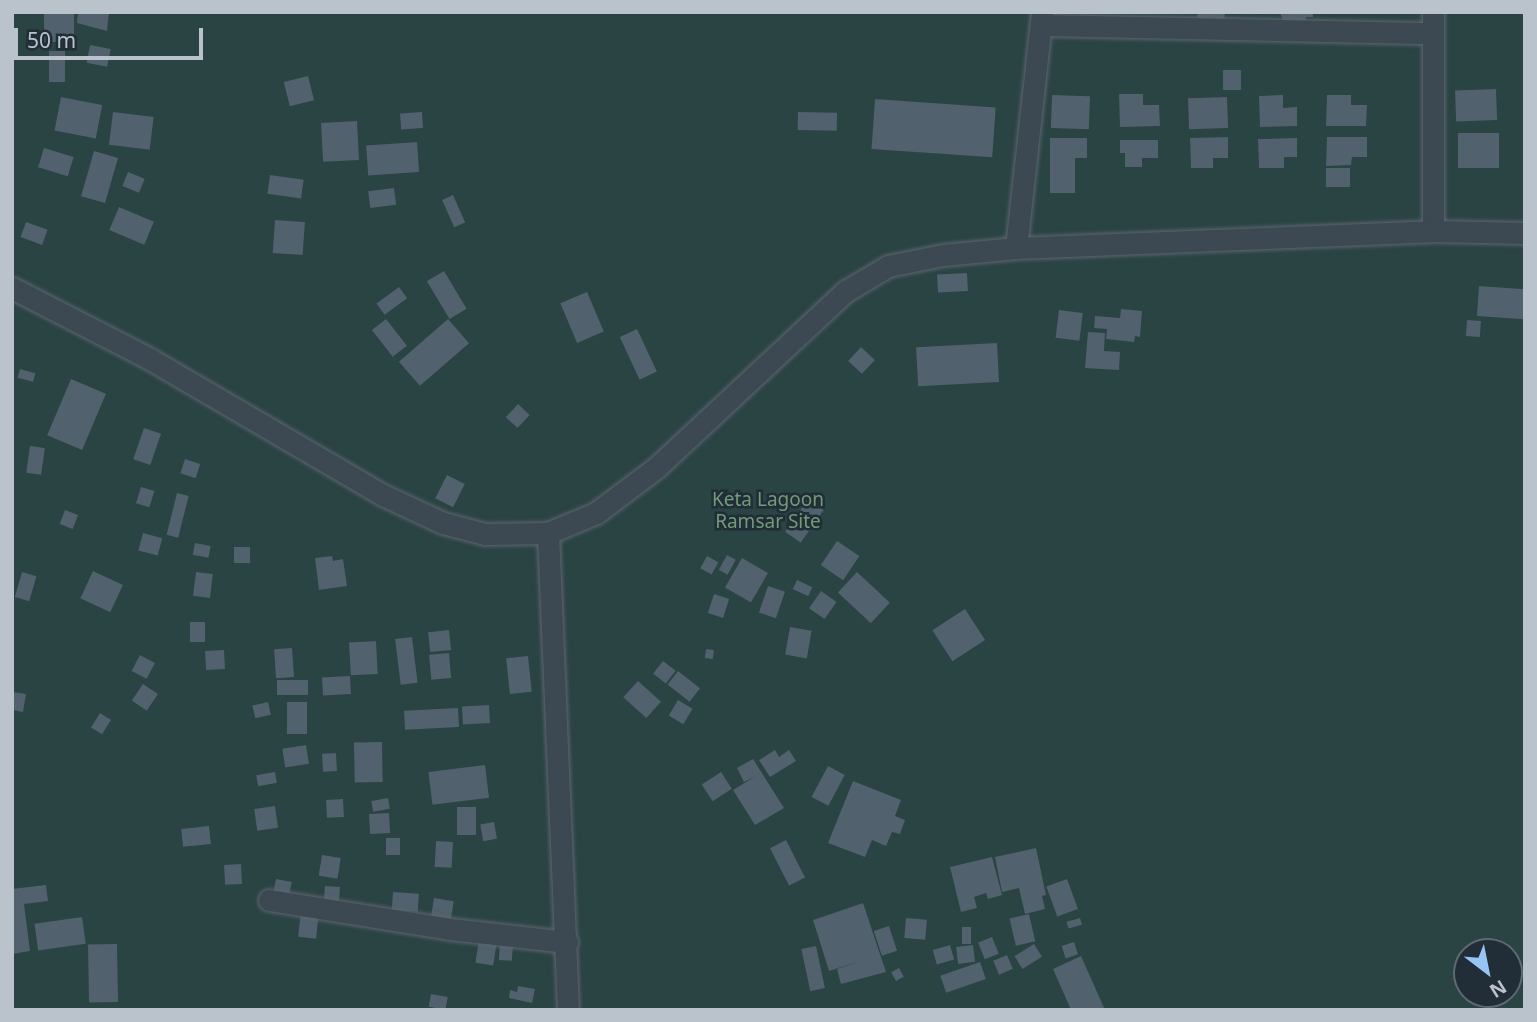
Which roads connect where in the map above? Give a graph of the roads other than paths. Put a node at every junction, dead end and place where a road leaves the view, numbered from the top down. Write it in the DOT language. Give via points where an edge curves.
graph roads {
  1 [pos="1042,19"];
  2 [pos="1240,21"];
  3 [pos="1433,23"];
  4 [pos="1433,231"];
  5 [pos="1525,233"];
  6 [pos="1016,248"];
  7 [pos="12,288"];
  8 [pos="548,533"];
  9 [pos="269,900"];
  10 [pos="567,942"];
  11 [pos="568,1010"];
  1 -- 2 [label="street"];
  1 -- 6 [label="street"];
  2 -- 3 [label="street"];
  3 -- 4 [label="street"];
  4 -- 5 [label="street"];
  4 -- 6 [label="street"];
  6 -- 8 [label="street" via="943,255 888,267 846,291 657,467 596,513"];
  7 -- 8 [label="street" via="150,359 383,495 443,523 485,534"];
  8 -- 10 [label="street"];
  9 -- 10 [label="street"];
  10 -- 11 [label="street"];
}
